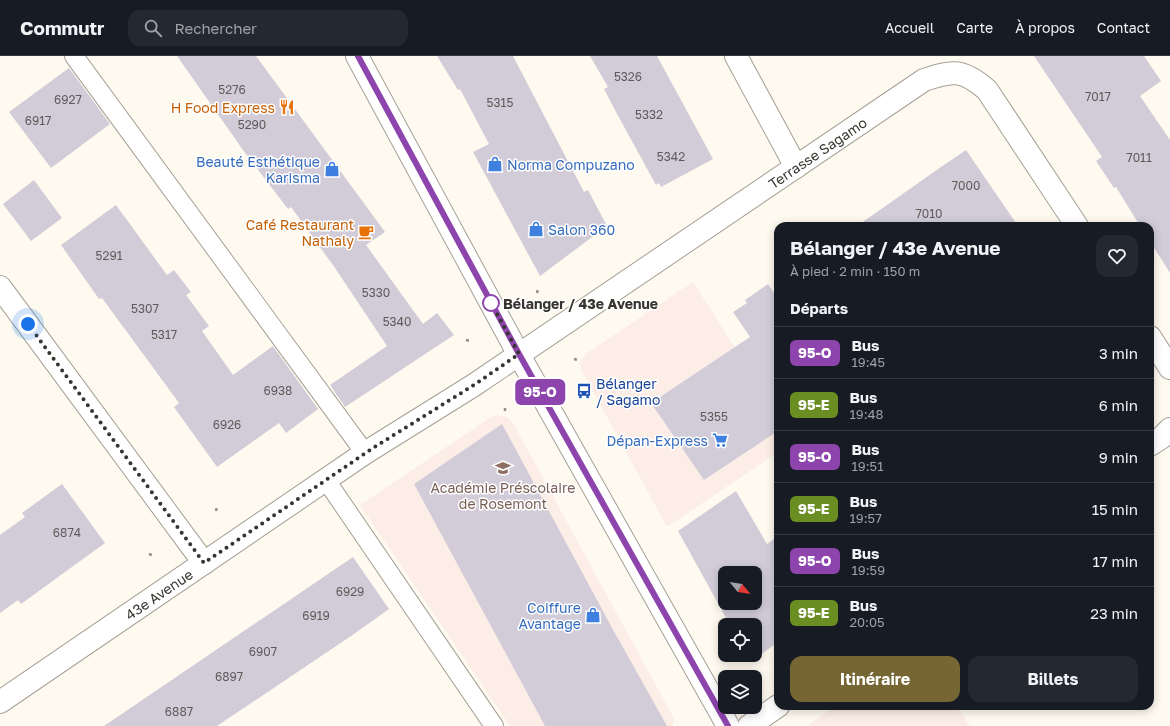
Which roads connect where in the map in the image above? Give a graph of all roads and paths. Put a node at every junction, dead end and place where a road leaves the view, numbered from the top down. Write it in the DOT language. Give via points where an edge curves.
graph roads {
  1 [pos="74,56"];
  2 [pos="358,56"];
  3 [pos="736,56"];
  4 [pos="796,167"];
  5 [pos="1073,222"];
  6 [pos="0,287"];
  7 [pos="538,289"];
  8 [pos="537,293"];
  9 [pos="466,340"];
  10 [pos="470,341"];
  11 [pos="1154,343"];
  12 [pos="519,354"];
  13 [pos="574,359"];
  14 [pos="578,360"];
  15 [pos="1170,368"];
  16 [pos="505,407"];
  17 [pos="505,411"];
  18 [pos="1170,429"];
  19 [pos="1154,442"];
  20 [pos="365,453"];
  21 [pos="326,480"];
  22 [pos="216,507"];
  23 [pos="216,511"];
  24 [pos="204,563"];
  25 [pos="0,702"];
  26 [pos="774,709"];
  27 [pos="494,726"];
  28 [pos="728,726"];
  29 [pos="749,726"];
  1 -- 20 [label="lane"];
  2 -- 12 [label="street"];
  3 -- 4 [label="street"];
  4 -- 5 [label="street, Terrasse Sagamo" via="924,80 943,74 961,73 987,90"];
  4 -- 12 [label="street, Terrasse Sagamo"];
  6 -- 24 [label="street"];
  7 -- 8 [label="path"];
  9 -- 10 [label="path"];
  11 -- 15 [label="street"];
  12 -- 20 [label="street, 43e Avenue"];
  12 -- 28 [label="street"];
  13 -- 14 [label="path"];
  16 -- 17 [label="path"];
  18 -- 19 [label="street"];
  20 -- 21 [label="street, 43e Avenue"];
  21 -- 24 [label="street, 43e Avenue"];
  21 -- 27 [label="lane"];
  22 -- 23 [label="path"];
  24 -- 25 [label="street, 43e Avenue"];
  26 -- 29 [label="street"];
}
